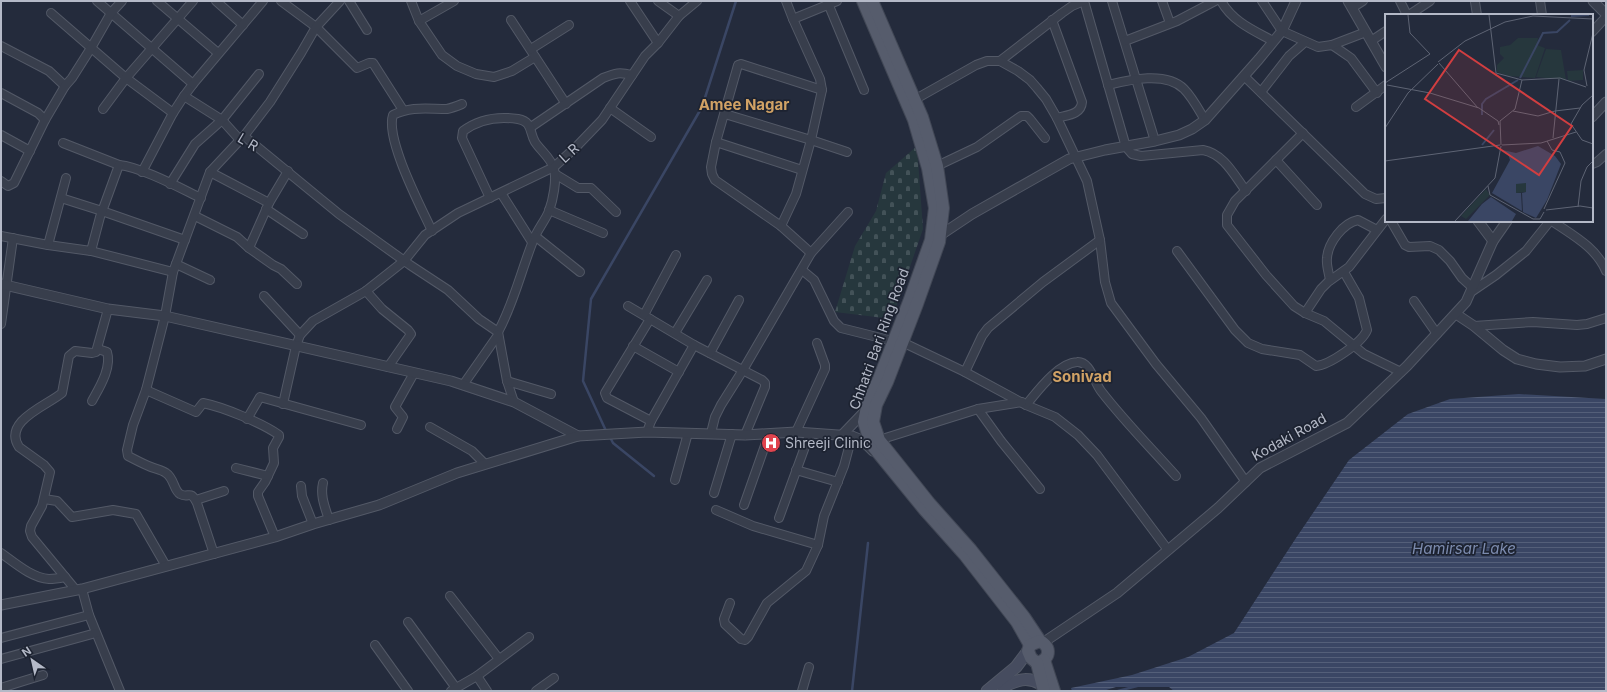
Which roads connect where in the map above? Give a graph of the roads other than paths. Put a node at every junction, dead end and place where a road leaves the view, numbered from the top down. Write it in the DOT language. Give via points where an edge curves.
graph roads {
  1 [pos="96,1"];
  2 [pos="122,1"];
  3 [pos="157,1"];
  4 [pos="193,1"];
  5 [pos="216,1"];
  6 [pos="263,1"];
  7 [pos="281,1"];
  8 [pos="340,1"];
  9 [pos="349,1"];
  10 [pos="411,1"];
  11 [pos="630,1"];
  12 [pos="658,1"];
  13 [pos="696,1"];
  14 [pos="786,1"];
  15 [pos="837,1"];
  16 [pos="863,1"];
  17 [pos="872,1"];
  18 [pos="1084,1"];
  19 [pos="1112,1"];
  20 [pos="1162,1"];
  21 [pos="1215,1"];
  22 [pos="1221,1"];
  23 [pos="1262,1"];
  24 [pos="1363,1"];
  25 [pos="1400,1"];
  26 [pos="1430,1"];
  27 [pos="1473,1"];
  28 [pos="1540,1"];
  29 [pos="1594,1"];
  30 [pos="452,2"];
  31 [pos="828,3"];
  32 [pos="1292,3"];
  33 [pos="1350,4"];
  34 [pos="51,12"];
  35 [pos="111,13"];
  36 [pos="1407,14"];
  37 [pos="1410,14"];
  38 [pos="1477,14"];
  39 [pos="1542,14"];
  40 [pos="1606,14"];
  41 [pos="679,16"];
  42 [pos="177,18"];
  43 [pos="1606,18"];
  44 [pos="793,19"];
  45 [pos="511,20"];
  46 [pos="1052,20"];
  47 [pos="419,21"];
  48 [pos="1170,23"];
  49 [pos="243,25"];
  50 [pos="569,25"];
  51 [pos="316,27"];
  52 [pos="367,30"];
  53 [pos="1282,31"];
  54 [pos="1593,31"];
  55 [pos="1366,32"];
  56 [pos="1385,32"];
  57 [pos="1125,41"];
  58 [pos="1273,41"];
  59 [pos="1371,41"];
  60 [pos="1305,42"];
  61 [pos="658,43"];
  62 [pos="1332,45"];
  63 [pos="1,46"];
  64 [pos="91,48"];
  65 [pos="151,49"];
  66 [pos="531,49"];
  67 [pos="218,53"];
  68 [pos="535,57"];
  69 [pos="1000,61"];
  70 [pos="1385,65"];
  71 [pos="259,74"];
  72 [pos="632,75"];
  73 [pos="1244,76"];
  74 [pos="126,78"];
  75 [pos="1137,79"];
  76 [pos="193,84"];
  77 [pos="1108,85"];
  78 [pos="65,86"];
  79 [pos="1385,86"];
  80 [pos="822,90"];
  81 [pos="864,90"];
  82 [pos="1261,92"];
  83 [pos="1377,92"];
  84 [pos="1,93"];
  85 [pos="184,96"];
  86 [pos="914,100"];
  87 [pos="1606,102"];
  88 [pos="462,104"];
  89 [pos="566,104"];
  90 [pos="1356,107"];
  91 [pos="610,108"];
  92 [pos="103,109"];
  93 [pos="403,110"];
  94 [pos="172,113"];
  95 [pos="724,114"];
  96 [pos="1593,116"];
  97 [pos="1057,118"];
  98 [pos="45,120"];
  99 [pos="222,120"];
  100 [pos="1205,120"];
  101 [pos="530,127"];
  102 [pos="1303,133"];
  103 [pos="1,135"];
  104 [pos="651,136"];
  105 [pos="242,138"];
  106 [pos="1045,138"];
  107 [pos="811,140"];
  108 [pos="1155,141"];
  109 [pos="716,142"];
  110 [pos="63,143"];
  111 [pos="1126,147"];
  112 [pos="30,151"];
  113 [pos="847,152"];
  114 [pos="1606,154"];
  115 [pos="1075,158"];
  116 [pos="1276,160"];
  117 [pos="1593,164"];
  118 [pos="119,165"];
  119 [pos="937,166"];
  120 [pos="802,170"];
  121 [pos="288,171"];
  122 [pos="554,171"];
  123 [pos="142,172"];
  124 [pos="210,172"];
  125 [pos="66,178"];
  126 [pos="1,181"];
  127 [pos="170,184"];
  128 [pos="1246,191"];
  129 [pos="501,194"];
  130 [pos="61,198"];
  131 [pos="200,198"];
  132 [pos="490,198"];
  133 [pos="1385,198"];
  134 [pos="1317,205"];
  135 [pos="267,206"];
  136 [pos="102,210"];
  137 [pos="549,210"];
  138 [pos="616,212"];
  139 [pos="848,212"];
  140 [pos="195,216"];
  141 [pos="1385,220"];
  142 [pos="1392,222"];
  143 [pos="1479,222"];
  144 [pos="1506,222"];
  145 [pos="1550,222"];
  146 [pos="1553,222"];
  147 [pos="781,226"];
  148 [pos="1377,230"];
  149 [pos="432,231"];
  150 [pos="603,233"];
  151 [pos="303,234"];
  152 [pos="1,236"];
  153 [pos="13,238"];
  154 [pos="936,238"];
  155 [pos="534,239"];
  156 [pos="185,240"];
  157 [pos="1100,240"];
  158 [pos="1493,241"];
  159 [pos="48,246"];
  160 [pos="249,248"];
  161 [pos="91,251"];
  162 [pos="1177,251"];
  163 [pos="811,253"];
  164 [pos="676,255"];
  165 [pos="404,261"];
  166 [pos="175,268"];
  167 [pos="802,270"];
  168 [pos="1606,271"];
  169 [pos="580,272"];
  170 [pos="1344,272"];
  171 [pos="210,280"];
  172 [pos="707,280"];
  173 [pos="1330,280"];
  174 [pos="297,284"];
  175 [pos="4,285"];
  176 [pos="1472,290"];
  177 [pos="366,291"];
  178 [pos="264,296"];
  179 [pos="738,300"];
  180 [pos="1414,301"];
  181 [pos="628,306"];
  182 [pos="108,309"];
  183 [pos="1305,313"];
  184 [pos="1456,314"];
  185 [pos="165,316"];
  186 [pos="647,317"];
  187 [pos="1606,318"];
  188 [pos="1,324"];
  189 [pos="1474,326"];
  190 [pos="498,333"];
  191 [pos="675,333"];
  192 [pos="1437,334"];
  193 [pos="300,335"];
  194 [pos="898,341"];
  195 [pos="817,343"];
  196 [pos="694,345"];
  197 [pos="296,346"];
  198 [pos="633,346"];
  199 [pos="1353,347"];
  200 [pos="98,349"];
  201 [pos="710,353"];
  202 [pos="1606,359"];
  203 [pos="388,367"];
  204 [pos="743,370"];
  205 [pos="679,372"];
  206 [pos="965,372"];
  207 [pos="1401,372"];
  208 [pos="414,373"];
  209 [pos="507,380"];
  210 [pos="463,385"];
  211 [pos="146,390"];
  212 [pos="551,394"];
  213 [pos="92,401"];
  214 [pos="514,402"];
  215 [pos="283,404"];
  216 [pos="1024,404"];
  217 [pos="978,409"];
  218 [pos="866,410"];
  219 [pos="247,419"];
  220 [pos="651,421"];
  221 [pos="361,425"];
  222 [pos="430,427"];
  223 [pos="397,430"];
  224 [pos="647,432"];
  225 [pos="796,432"];
  226 [pos="688,433"];
  227 [pos="711,433"];
  228 [pos="810,433"];
  229 [pos="732,434"];
  230 [pos="769,434"];
  231 [pos="745,435"];
  232 [pos="842,435"];
  233 [pos="578,436"];
  234 [pos="852,436"];
  235 [pos="879,440"];
  236 [pos="485,464"];
  237 [pos="236,468"];
  238 [pos="890,468"];
  239 [pos="796,470"];
  240 [pos="268,476"];
  241 [pos="1176,476"];
  242 [pos="675,480"];
  243 [pos="838,482"];
  244 [pos="1246,482"];
  245 [pos="323,483"];
  246 [pos="301,486"];
  247 [pos="1040,489"];
  248 [pos="224,491"];
  249 [pos="714,493"];
  250 [pos="44,499"];
  251 [pos="196,500"];
  252 [pos="744,505"];
  253 [pos="716,510"];
  254 [pos="779,518"];
  255 [pos="329,520"];
  256 [pos="313,524"];
  257 [pos="275,537"];
  258 [pos="818,546"];
  259 [pos="1168,550"];
  260 [pos="1,554"];
  261 [pos="214,554"];
  262 [pos="166,566"];
  263 [pos="66,577"];
  264 [pos="78,589"];
  265 [pos="450,596"];
  266 [pos="730,603"];
  267 [pos="1,605"];
  268 [pos="89,615"];
  269 [pos="408,622"];
  270 [pos="96,633"];
  271 [pos="529,637"];
  272 [pos="1,638"];
  273 [pos="375,645"];
  274 [pos="1038,651"];
  275 [pos="1,659"];
  276 [pos="499,659"];
  277 [pos="809,667"];
  278 [pos="43,675"];
  279 [pos="477,676"];
  280 [pos="554,678"];
  281 [pos="1043,687"];
  282 [pos="1,688"];
  283 [pos="453,689"];
  284 [pos="1000,689"];
  285 [pos="120,691"];
  286 [pos="408,691"];
  287 [pos="487,691"];
  288 [pos="536,691"];
  289 [pos="802,691"];
  290 [pos="987,691"];
  291 [pos="1054,691"];
  1 -- 35 [label="street"];
  2 -- 35 [label="street"];
  3 -- 42 [label="street"];
  4 -- 42 [label="street"];
  5 -- 49 [label="street"];
  6 -- 49 [label="street"];
  7 -- 51 [label="street"];
  8 -- 51 [label="street"];
  9 -- 52 [label="street"];
  10 -- 47 [label="street"];
  11 -- 61 [label="street"];
  12 -- 41 [label="street"];
  13 -- 41 [label="street, L R"];
  14 -- 44 [label="street"];
  15 -- 31 [label="street"];
  16 -- 154 [label="main road, Chhatri Bari Ring Road" via="914,120 928,168 935,208"];
  17 -- 86 [label="main road, Chhatri Bari Ring Road"];
  18 -- 46 [label="street"];
  18 -- 77 [label="street"];
  19 -- 57 [label="street"];
  20 -- 48 [label="street"];
  21 -- 48 [label="street"];
  22 -- 58 [label="street" via="1237,20"];
  23 -- 53 [label="street"];
  24 -- 33 [label="street"];
  25 -- 36 [label="street"];
  26 -- 37 [label="street"];
  27 -- 38 [label="street"];
  28 -- 39 [label="street"];
  29 -- 40 [label="street"];
  30 -- 47 [label="street"];
  31 -- 44 [label="street"];
  31 -- 81 [label="street"];
  32 -- 53 [label="street"];
  33 -- 55 [label="street"];
  34 -- 64 [label="street"];
  35 -- 64 [label="street"];
  35 -- 65 [label="street"];
  41 -- 61 [label="street, L R"];
  42 -- 65 [label="street"];
  42 -- 67 [label="street"];
  43 -- 54 [label="street"];
  44 -- 80 [label="street" via="820,79"];
  45 -- 66 [label="street"];
  46 -- 69 [label="street"];
  46 -- 97 [label="street" via="1082,102 1076,112"];
  47 -- 68 [label="street" via="442,55 457,66 476,74 494,77 512,71"];
  48 -- 57 [label="street"];
  49 -- 67 [label="street"];
  50 -- 66 [label="street"];
  51 -- 93 [label="street" via="357,68 373,63"];
  51 -- 105 [label="street" via="270,102"];
  53 -- 58 [label="street"];
  53 -- 60 [label="street"];
  55 -- 59 [label="street"];
  55 -- 62 [label="street"];
  56 -- 59 [label="street"];
  57 -- 75 [label="street"];
  58 -- 73 [label="street"];
  59 -- 70 [label="street"];
  60 -- 62 [label="street" via="1318,47"];
  60 -- 82 [label="street" via="1288,56"];
  61 -- 72 [label="street, L R"];
  62 -- 83 [label="street" via="1351,58"];
  63 -- 78 [label="street" via="49,71"];
  64 -- 74 [label="street"];
  64 -- 78 [label="street"];
  65 -- 74 [label="street"];
  65 -- 76 [label="street"];
  66 -- 68 [label="street"];
  67 -- 76 [label="street"];
  68 -- 89 [label="street"];
  69 -- 86 [label="street" via="987,61 976,65"];
  69 -- 97 [label="street" via="1030,80 1046,99"];
  71 -- 99 [label="street"];
  72 -- 89 [label="street" via="622,72 604,78"];
  72 -- 91 [label="street, L R"];
  73 -- 82 [label="street"];
  73 -- 100 [label="street"];
  74 -- 92 [label="street"];
  74 -- 94 [label="street"];
  75 -- 77 [label="street"];
  75 -- 100 [label="street" via="1156,78 1176,84 1184,89"];
  75 -- 108 [label="street"];
  76 -- 85 [label="street"];
  77 -- 111 [label="street"];
  78 -- 98 [label="street"];
  79 -- 83 [label="street"];
  80 -- 95 [label="street" via="741,64 737,67"];
  80 -- 107 [label="street"];
  82 -- 102 [label="street"];
  83 -- 90 [label="street"];
  84 -- 98 [label="street" via="38,113"];
  85 -- 94 [label="street"];
  85 -- 99 [label="street, L R"];
  86 -- 119 [label="main road, Chhatri Bari Ring Road"];
  87 -- 96 [label="street"];
  88 -- 93 [label="street" via="448,109"];
  89 -- 101 [label="street"];
  91 -- 104 [label="street"];
  91 -- 122 [label="street, L R"];
  93 -- 149 [label="street" via="393,115 391,121 398,155"];
  94 -- 123 [label="street"];
  95 -- 107 [label="street"];
  95 -- 109 [label="street"];
  97 -- 115 [label="street"];
  98 -- 112 [label="street"];
  99 -- 105 [label="street, L R"];
  99 -- 127 [label="street" via="196,144"];
  100 -- 108 [label="street" via="1180,135"];
  101 -- 122 [label="street" via="534,140"];
  101 -- 132 [label="street" via="522,120 491,118 471,124 463,131 462,138"];
  102 -- 116 [label="street"];
  102 -- 133 [label="street" via="1365,194 1376,199"];
  103 -- 112 [label="street"];
  105 -- 121 [label="street, L R"];
  105 -- 124 [label="street"];
  106 -- 119 [label="street" via="1027,116 1021,116 977,147"];
  107 -- 113 [label="street"];
  107 -- 120 [label="street"];
  108 -- 111 [label="street"];
  109 -- 120 [label="street"];
  109 -- 147 [label="street" via="711,167 715,180"];
  110 -- 118 [label="street"];
  111 -- 115 [label="street"];
  111 -- 128 [label="street" via="1132,154 1140,156 1209,151 1221,158"];
  112 -- 126 [label="street" via="14,183 8,186"];
  114 -- 117 [label="street"];
  115 -- 154 [label="street" via="972,214"];
  115 -- 157 [label="street" via="1087,182"];
  116 -- 128 [label="street"];
  116 -- 134 [label="street"];
  118 -- 123 [label="street"];
  118 -- 136 [label="street"];
  119 -- 154 [label="main road, Chhatri Bari Ring Road" via="944,208"];
  120 -- 147 [label="street" via="796,194"];
  121 -- 135 [label="street"];
  121 -- 165 [label="street, L R" via="339,214"];
  122 -- 129 [label="street, L R"];
  122 -- 137 [label="street" via="554,189"];
  122 -- 138 [label="street" via="578,188 591,188"];
  123 -- 127 [label="street"];
  124 -- 131 [label="street"];
  124 -- 135 [label="street"];
  125 -- 130 [label="street"];
  127 -- 131 [label="street"];
  128 -- 183 [label="street" via="1235,201 1227,214 1228,225 1286,298"];
  129 -- 132 [label="street, L R"];
  129 -- 155 [label="street"];
  130 -- 136 [label="street"];
  130 -- 159 [label="street"];
  131 -- 140 [label="street"];
  132 -- 149 [label="street, L R"];
  135 -- 151 [label="street"];
  135 -- 160 [label="street"];
  136 -- 156 [label="street"];
  136 -- 161 [label="street"];
  137 -- 150 [label="street"];
  137 -- 155 [label="street"];
  139 -- 163 [label="street"];
  140 -- 156 [label="street"];
  140 -- 160 [label="street" via="228,231"];
  141 -- 148 [label="street"];
  142 -- 176 [label="street" via="1405,245 1430,246 1439,250"];
  143 -- 158 [label="street"];
  144 -- 158 [label="street, Kodaki Road"];
  145 -- 176 [label="street" via="1526,251"];
  146 -- 168 [label="street" via="1589,246 1603,263"];
  147 -- 163 [label="street"];
  148 -- 170 [label="street" via="1356,260"];
  148 -- 173 [label="street" via="1358,220 1345,227 1335,239 1327,257"];
  149 -- 165 [label="street, L R"];
  152 -- 153 [label="street"];
  153 -- 159 [label="street"];
  153 -- 175 [label="street"];
  154 -- 194 [label="main road, Chhatri Bari Ring Road"];
  155 -- 169 [label="street"];
  155 -- 190 [label="street"];
  156 -- 166 [label="street"];
  157 -- 206 [label="street" via="1043,282 988,328"];
  157 -- 244 [label="street" via="1105,282 1111,303 1201,418"];
  158 -- 176 [label="street, Kodaki Road"];
  159 -- 161 [label="street"];
  160 -- 174 [label="street" via="281,268"];
  161 -- 166 [label="street"];
  162 -- 199 [label="street" via="1235,330 1248,343 1262,349 1300,355 1316,366"];
  163 -- 167 [label="street"];
  164 -- 186 [label="street"];
  165 -- 177 [label="street, L R"];
  165 -- 190 [label="street, L R" via="448,290"];
  166 -- 171 [label="street"];
  166 -- 185 [label="street"];
  167 -- 194 [label="street" via="814,280 834,321 841,328"];
  167 -- 204 [label="street"];
  170 -- 173 [label="street"];
  170 -- 199 [label="street" via="1359,298 1367,327 1364,336"];
  172 -- 191 [label="street"];
  173 -- 183 [label="street"];
  175 -- 182 [label="street"];
  175 -- 188 [label="street"];
  176 -- 184 [label="street, Kodaki Road"];
  177 -- 193 [label="street, L R" via="313,321"];
  177 -- 203 [label="street" via="411,334"];
  178 -- 193 [label="street"];
  179 -- 201 [label="street"];
  180 -- 192 [label="street"];
  181 -- 186 [label="street"];
  182 -- 185 [label="street"];
  182 -- 200 [label="street"];
  183 -- 199 [label="street" via="1324,321"];
  184 -- 189 [label="street"];
  184 -- 192 [label="street, Kodaki Road"];
  185 -- 197 [label="street"];
  185 -- 211 [label="street"];
  186 -- 191 [label="street"];
  186 -- 198 [label="street"];
  187 -- 189 [label="street" via="1577,325 1533,322"];
  189 -- 202 [label="street" via="1517,359 1536,364 1585,366"];
  190 -- 209 [label="street"];
  190 -- 210 [label="street"];
  191 -- 196 [label="street"];
  192 -- 207 [label="street, Kodaki Road"];
  193 -- 197 [label="street, L R"];
  194 -- 206 [label="street"];
  194 -- 218 [label="main road, Chhatri Bari Ring Road"];
  194 -- 235 [label="main road, Chhatri Bari Ring Road" via="876,405 873,422"];
  195 -- 225 [label="street" via="825,369"];
  196 -- 201 [label="street"];
  196 -- 205 [label="street"];
  197 -- 203 [label="street"];
  197 -- 215 [label="street, L R"];
  198 -- 205 [label="street"];
  198 -- 220 [label="street" via="605,396"];
  199 -- 207 [label="street"];
  200 -- 213 [label="street" via="106,352 107,363 104,379"];
  200 -- 250 [label="street" via="92,353 76,351 69,356 62,393 33,410 22,420 17,430 16,443 19,447 40,461 50,472"];
  201 -- 204 [label="street"];
  203 -- 208 [label="street"];
  204 -- 227 [label="street" via="715,417"];
  204 -- 231 [label="street" via="765,383"];
  205 -- 220 [label="street"];
  206 -- 216 [label="street"];
  207 -- 244 [label="street, Kodaki Road" via="1347,422 1260,468"];
  208 -- 210 [label="street"];
  208 -- 223 [label="street" via="395,407 403,417"];
  209 -- 212 [label="street"];
  209 -- 214 [label="street"];
  210 -- 214 [label="street"];
  211 -- 219 [label="street" via="196,412 203,403"];
  211 -- 251 [label="street" via="133,425 128,456 166,473 172,479 178,493 190,494"];
  214 -- 233 [label="street"];
  215 -- 219 [label="street" via="260,397"];
  215 -- 221 [label="street"];
  216 -- 217 [label="street"];
  216 -- 241 [label="street" via="1064,367 1082,362 1101,391"];
  216 -- 259 [label="street" via="1055,417 1078,435 1097,455"];
  217 -- 235 [label="street"];
  217 -- 247 [label="street" via="1001,442"];
  218 -- 232 [label="street"];
  218 -- 238 [label="main road, Chhatri Bari Ring Road" via="864,422 871,444"];
  219 -- 240 [label="street" via="279,436 273,448 274,459"];
  220 -- 224 [label="street"];
  222 -- 236 [label="street" via="472,451"];
  224 -- 226 [label="street"];
  224 -- 233 [label="street"];
  225 -- 228 [label="street"];
  225 -- 230 [label="street"];
  226 -- 227 [label="street"];
  226 -- 242 [label="street"];
  227 -- 229 [label="street"];
  228 -- 232 [label="street"];
  228 -- 239 [label="street"];
  229 -- 231 [label="street"];
  229 -- 249 [label="street"];
  230 -- 231 [label="street"];
  230 -- 252 [label="street"];
  232 -- 234 [label="street"];
  233 -- 236 [label="street"];
  234 -- 238 [label="street" via="862,440"];
  234 -- 243 [label="street"];
  235 -- 274 [label="main road, Chhatri Bari Ring Road" via="1024,617"];
  236 -- 255 [label="street" via="379,505"];
  237 -- 240 [label="street"];
  238 -- 274 [label="main road, Chhatri Bari Ring Road" via="965,555"];
  239 -- 243 [label="street"];
  239 -- 254 [label="street"];
  240 -- 257 [label="street" via="258,496"];
  243 -- 258 [label="street" via="824,516"];
  244 -- 259 [label="street, Kodaki Road"];
  245 -- 255 [label="street" via="321,491"];
  246 -- 256 [label="street" via="302,496"];
  248 -- 251 [label="street"];
  250 -- 262 [label="street" via="56,501 72,517 113,510 136,514"];
  250 -- 263 [label="street" via="30,532"];
  251 -- 261 [label="street"];
  253 -- 258 [label="street" via="753,526"];
  255 -- 256 [label="street"];
  256 -- 257 [label="street"];
  257 -- 261 [label="street"];
  258 -- 266 [label="street" via="806,571 767,603 745,640 725,624 724,619"];
  259 -- 274 [label="street, Kodaki Road" via="1117,593"];
  260 -- 263 [label="street" via="37,576 49,579"];
  261 -- 262 [label="street"];
  262 -- 264 [label="street"];
  263 -- 264 [label="street"];
  264 -- 267 [label="street"];
  264 -- 268 [label="street"];
  265 -- 276 [label="street"];
  268 -- 270 [label="street"];
  268 -- 272 [label="street"];
  269 -- 283 [label="street"];
  270 -- 275 [label="street"];
  270 -- 285 [label="street"];
  271 -- 276 [label="street"];
  273 -- 286 [label="street"];
  274 -- 281 [label="main road, Chhatri Bari Ring Road"];
  274 -- 284 [label="main road, Kodaki Road"];
  274 -- 290 [label="main road, Kodaki Road"];
  274 -- 291 [label="main road, Chhatri Bari Ring Road"];
  276 -- 279 [label="street"];
  277 -- 289 [label="street"];
  278 -- 282 [label="street"];
  279 -- 283 [label="street"];
  279 -- 287 [label="street"];
  280 -- 288 [label="street"];
  281 -- 284 [label="main road, Kodaki Road" via="1034,680 1023,679"];
}
